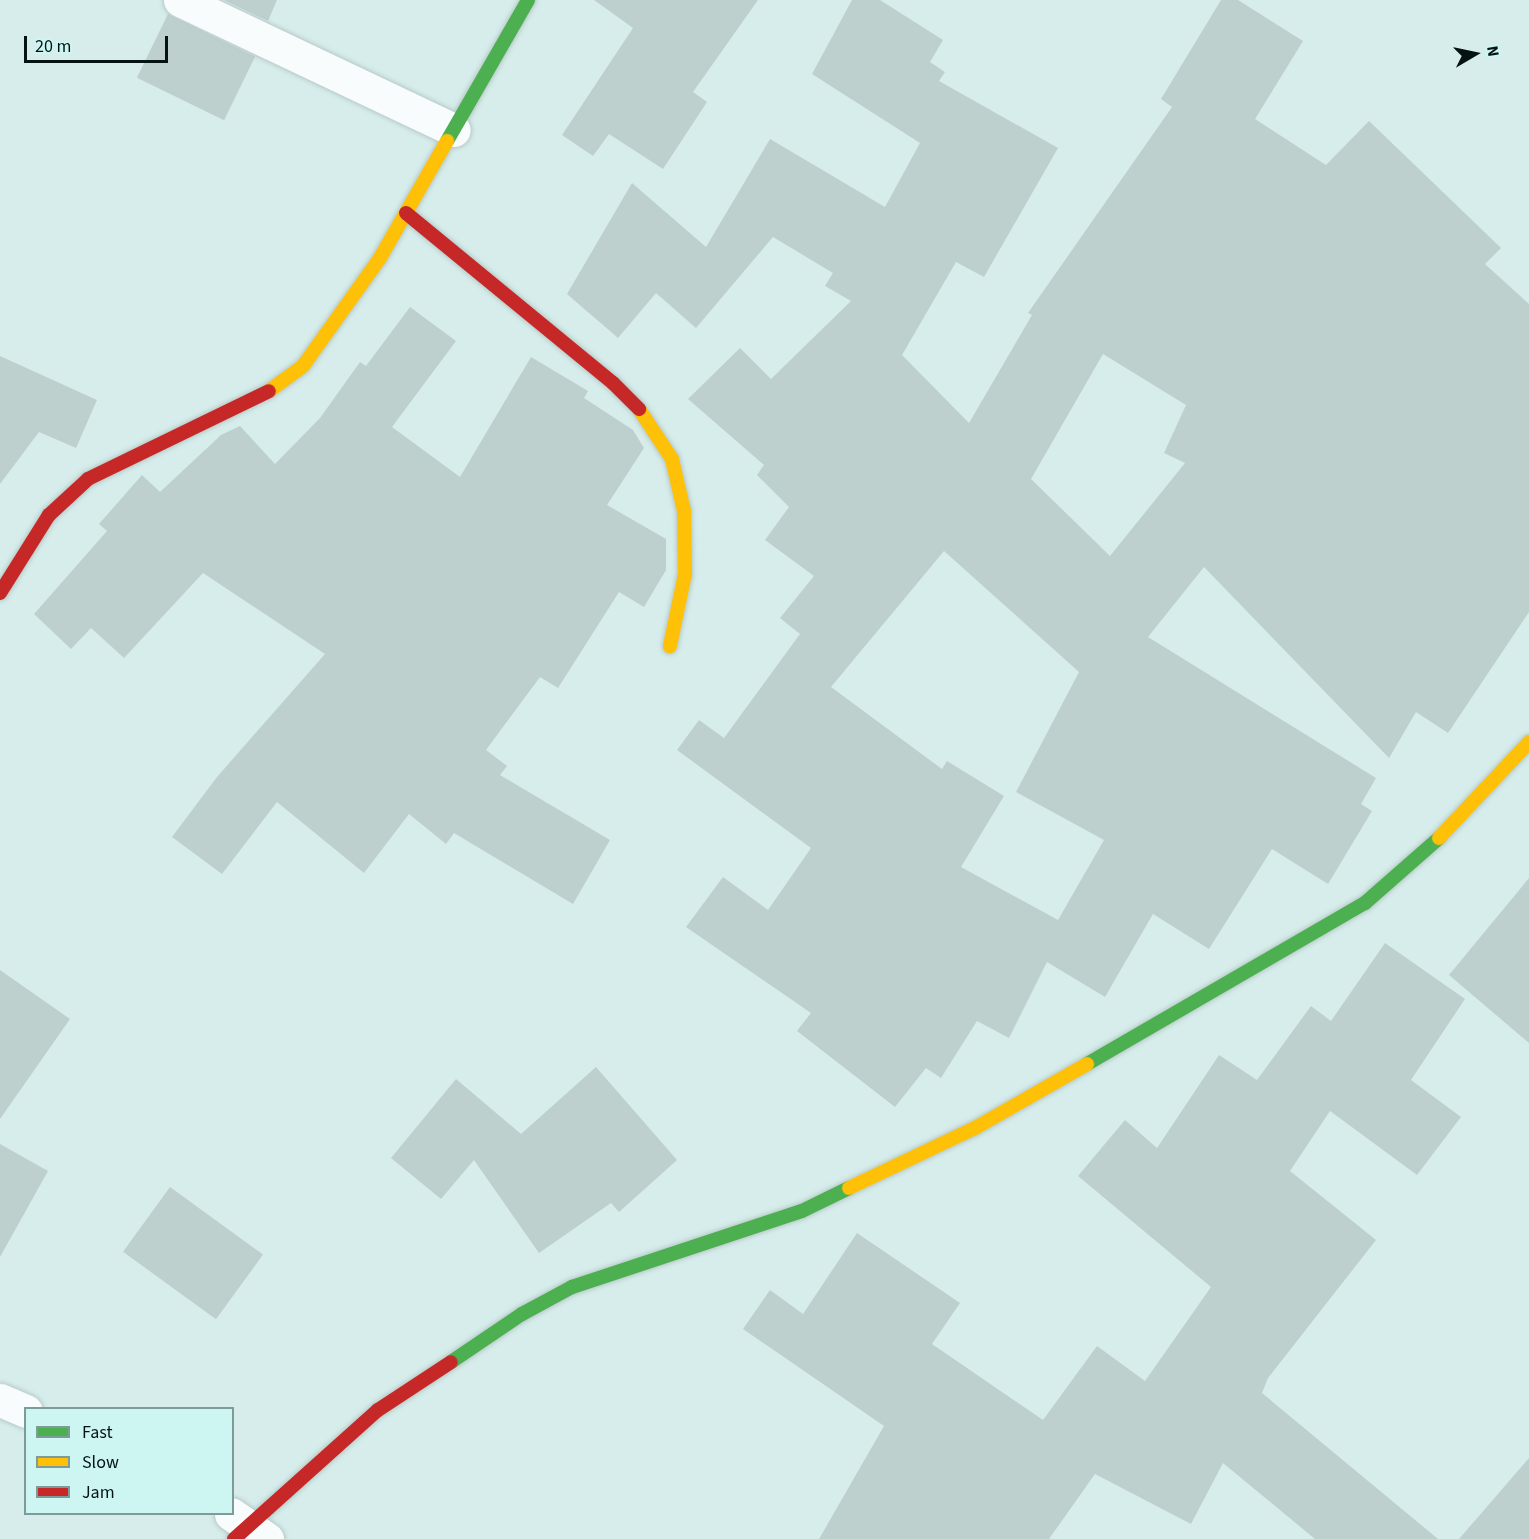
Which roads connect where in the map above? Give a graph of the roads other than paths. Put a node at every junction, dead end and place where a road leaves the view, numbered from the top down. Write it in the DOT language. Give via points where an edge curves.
graph roads {
  1 [pos="180,0"];
  2 [pos="528,0"];
  3 [pos="454,130"];
  4 [pos="406,213"];
  5 [pos="0,593"];
  6 [pos="670,646"];
  7 [pos="1529,742"];
  8 [pos="0,1400"];
  9 [pos="24,1410"];
  10 [pos="245,1529"];
  1 -- 3 [label="street"];
  2 -- 3 [label="street"];
  3 -- 4 [label="street"];
  4 -- 5 [label="street" via="380,258 303,366 269,391 88,479 50,515"];
  4 -- 6 [label="street" via="613,383 651,421 672,459 684,511 685,574"];
  7 -- 10 [label="street" via="1448,831 1365,903 975,1128 802,1211 572,1287 522,1314 378,1410"];
  8 -- 9 [label="street"];
}
